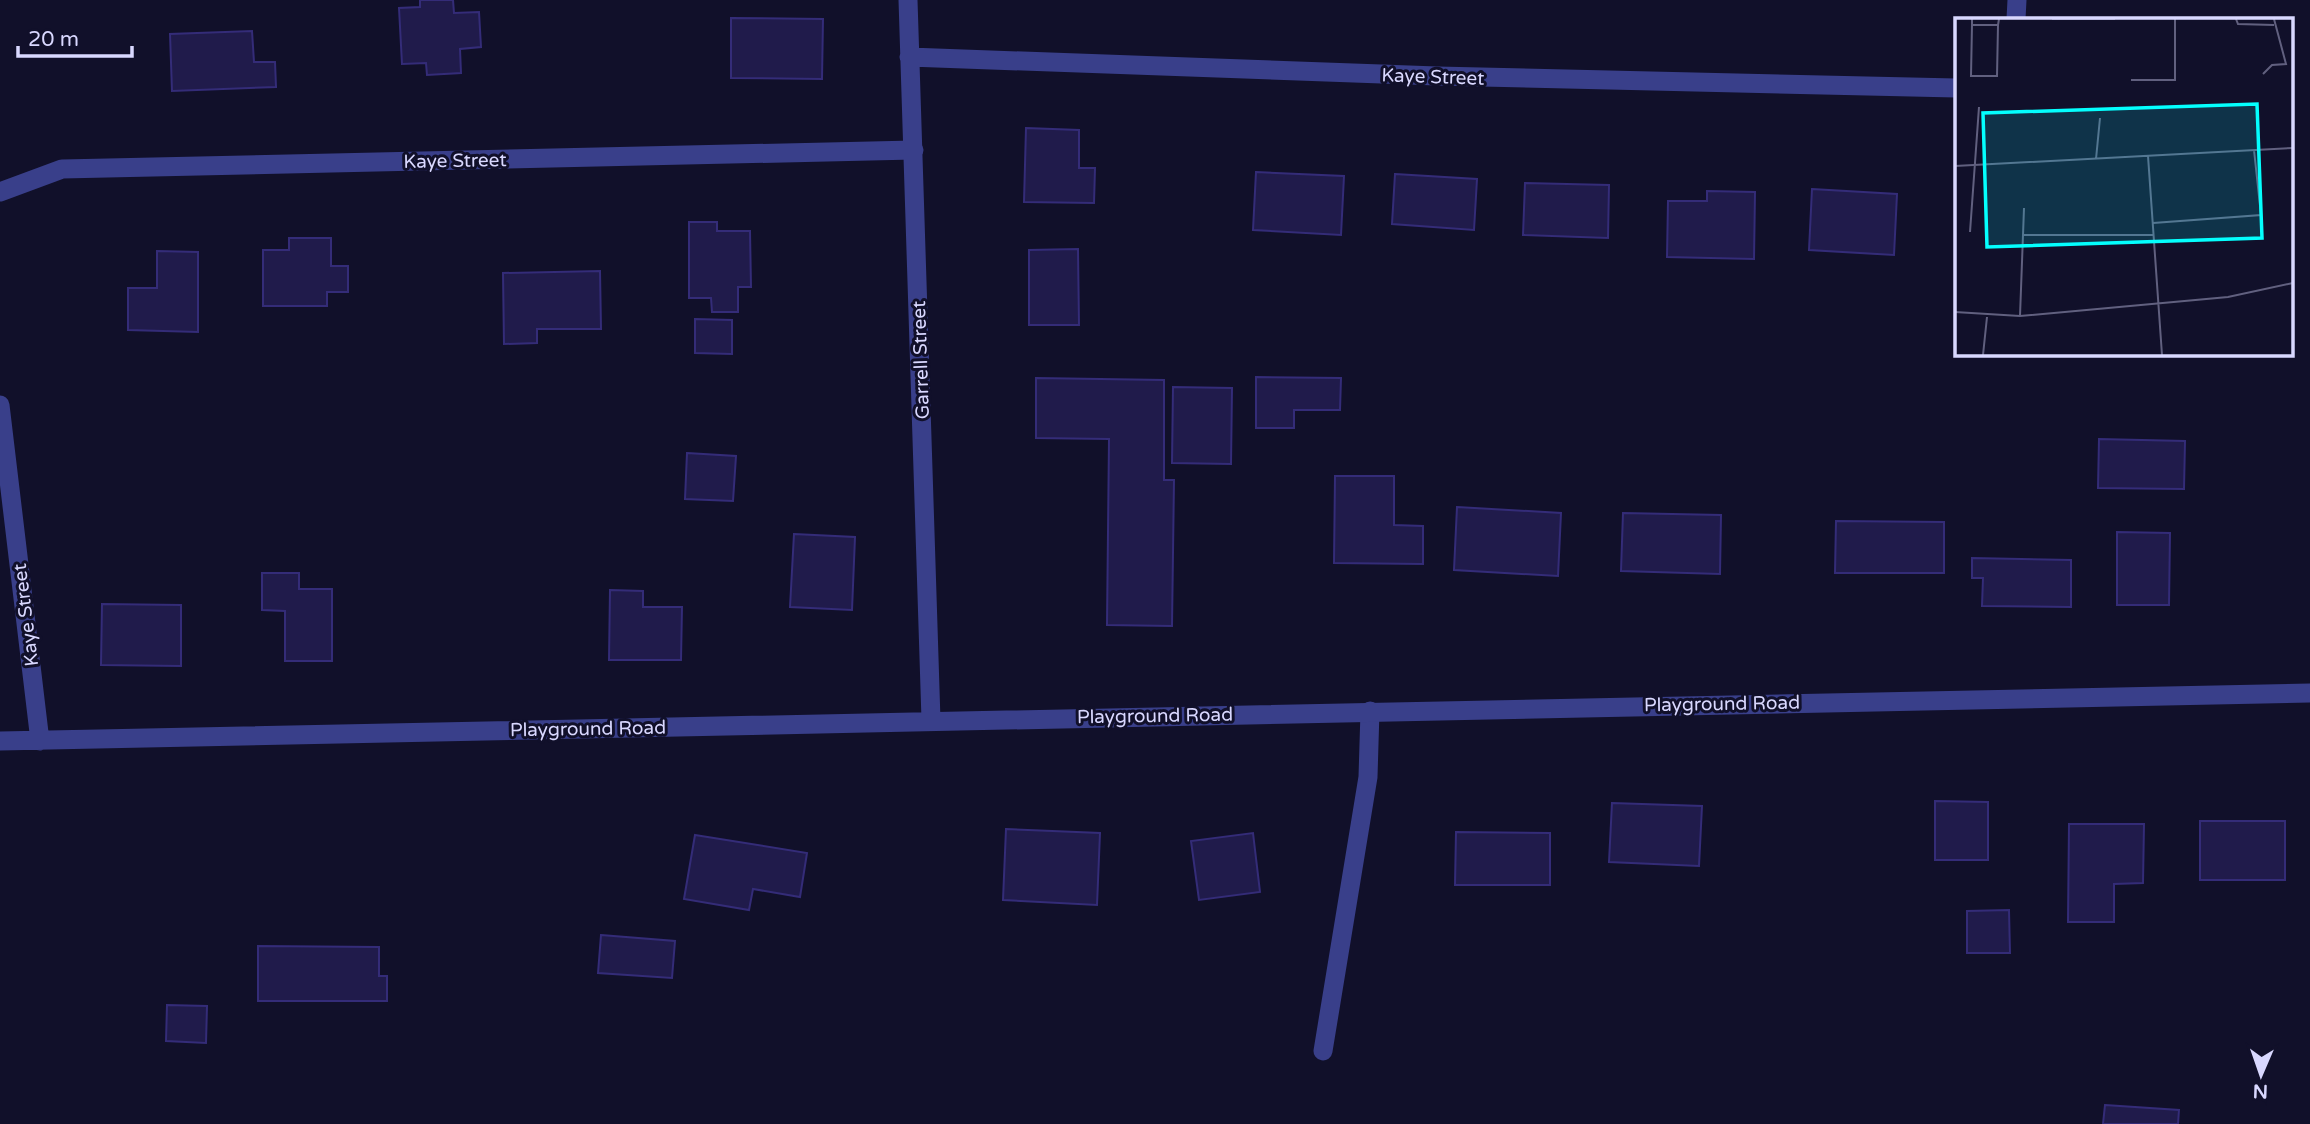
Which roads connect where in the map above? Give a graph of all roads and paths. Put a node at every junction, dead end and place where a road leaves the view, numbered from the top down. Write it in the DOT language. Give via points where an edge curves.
graph roads {
  1 [pos="908,0"];
  2 [pos="2017,0"];
  3 [pos="2016,18"];
  4 [pos="909,57"];
  5 [pos="1955,89"];
  6 [pos="914,150"];
  7 [pos="0,192"];
  8 [pos="0,405"];
  9 [pos="2310,693"];
  10 [pos="1370,711"];
  11 [pos="931,720"];
  12 [pos="0,741"];
  13 [pos="40,741"];
  14 [pos="1323,1051"];
  1 -- 4 [label="street, Garrell Street"];
  2 -- 3 [label="street"];
  4 -- 5 [label="street, Kaye Street"];
  4 -- 6 [label="street, Garrell Street"];
  6 -- 7 [label="street, Kaye Street" via="62,169"];
  6 -- 11 [label="street, Garrell Street"];
  8 -- 13 [label="street, Kaye Street"];
  9 -- 10 [label="street, Playground Road"];
  10 -- 11 [label="street, Playground Road"];
  10 -- 14 [label="street" via="1368,777"];
  11 -- 13 [label="street, Playground Road"];
  12 -- 13 [label="street, Playground Road"];
}
